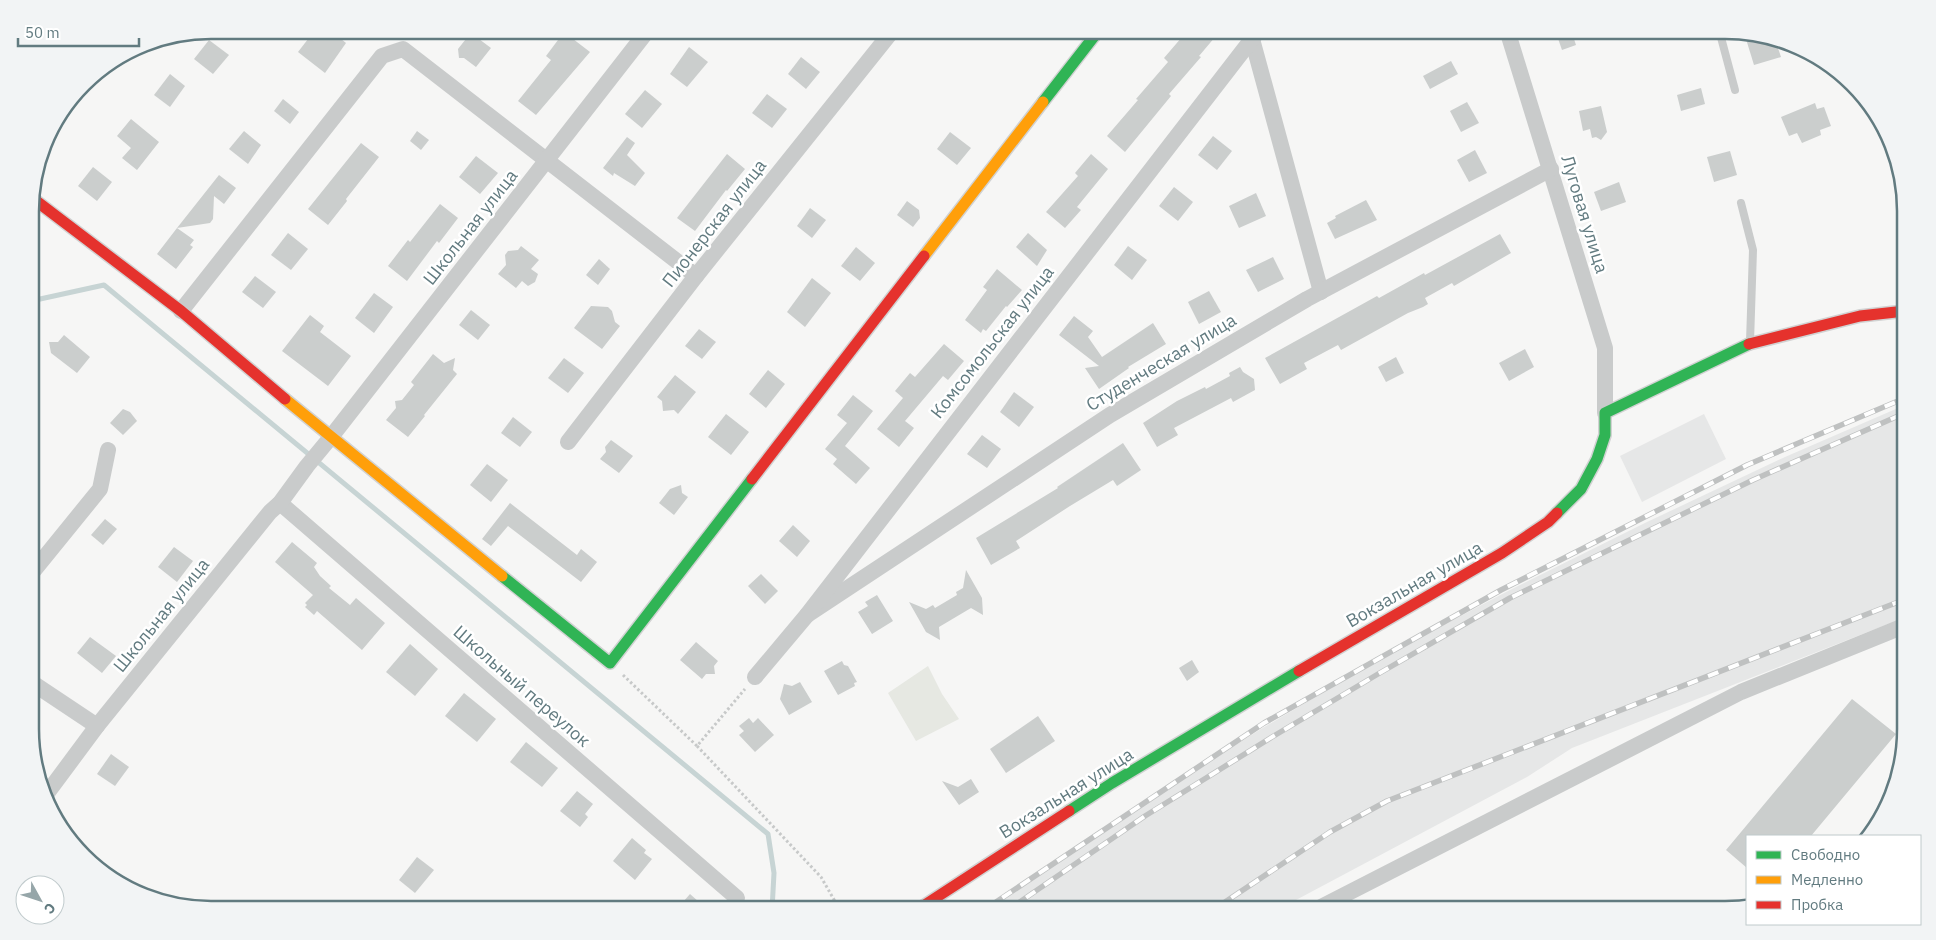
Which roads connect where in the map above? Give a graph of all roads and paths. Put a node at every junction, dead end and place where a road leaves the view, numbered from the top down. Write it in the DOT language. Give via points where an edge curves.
graph roads {
  1 [pos="641,39"];
  2 [pos="886,39"];
  3 [pos="1092,39"];
  4 [pos="1253,39"];
  5 [pos="1257,39"];
  6 [pos="1511,39"];
  7 [pos="1721,39"];
  8 [pos="1734,90"];
  9 [pos="546,161"];
  10 [pos="1551,169"];
  11 [pos="39,203"];
  12 [pos="1741,203"];
  13 [pos="696,276"];
  14 [pos="1321,292"];
  15 [pos="181,311"];
  16 [pos="1897,312"];
  17 [pos="1750,344"];
  18 [pos="1605,414"];
  19 [pos="327,442"];
  20 [pos="568,442"];
  21 [pos="108,450"];
  22 [pos="280,503"];
  23 [pos="39,564"];
  24 [pos="807,615"];
  25 [pos="1897,629"];
  26 [pos="610,663"];
  27 [pos="755,677"];
  28 [pos="39,687"];
  29 [pos="97,726"];
  30 [pos="697,746"];
  31 [pos="50,789"];
  32 [pos="737,898"];
  33 [pos="835,901"];
  34 [pos="931,901"];
  35 [pos="1333,901"];
  1 -- 9 [label="street, Школьная улица"];
  2 -- 13 [label="street, Пионерская улица"];
  3 -- 26 [label="street"];
  4 -- 24 [label="street, Комсомольская улица"];
  5 -- 14 [label="street"];
  6 -- 10 [label="street, Луговая улица"];
  7 -- 8 [label="lane"];
  9 -- 13 [label="street"];
  9 -- 15 [label="street" via="403,49 382,56"];
  9 -- 19 [label="street, Школьная улица"];
  10 -- 14 [label="street, Студенческая улица"];
  10 -- 18 [label="street, Луговая улица" via="1605,348"];
  11 -- 15 [label="street"];
  12 -- 17 [label="lane" via="1753,250"];
  13 -- 20 [label="street, Пионерская улица"];
  14 -- 24 [label="street, Студенческая улица" via="1110,415"];
  15 -- 19 [label="street"];
  16 -- 17 [label="street" via="1860,316"];
  17 -- 18 [label="street"];
  18 -- 34 [label="street, Вокзальная улица" via="1605,435 1598,459 1580,490 1548,522 1502,554 1112,783"];
  19 -- 22 [label="street, Школьная улица"];
  19 -- 26 [label="street"];
  21 -- 23 [label="street" via="100,489"];
  22 -- 29 [label="street, Школьная улица"];
  22 -- 32 [label="street, Школьный переулок"];
  24 -- 27 [label="street, Комсомольская улица"];
  25 -- 35 [label="street" via="1741,692"];
  26 -- 30 [label="path"];
  27 -- 30 [label="path"];
  28 -- 29 [label="street"];
  29 -- 31 [label="street, Школьная улица"];
  30 -- 33 [label="path" via="821,877"];
}
